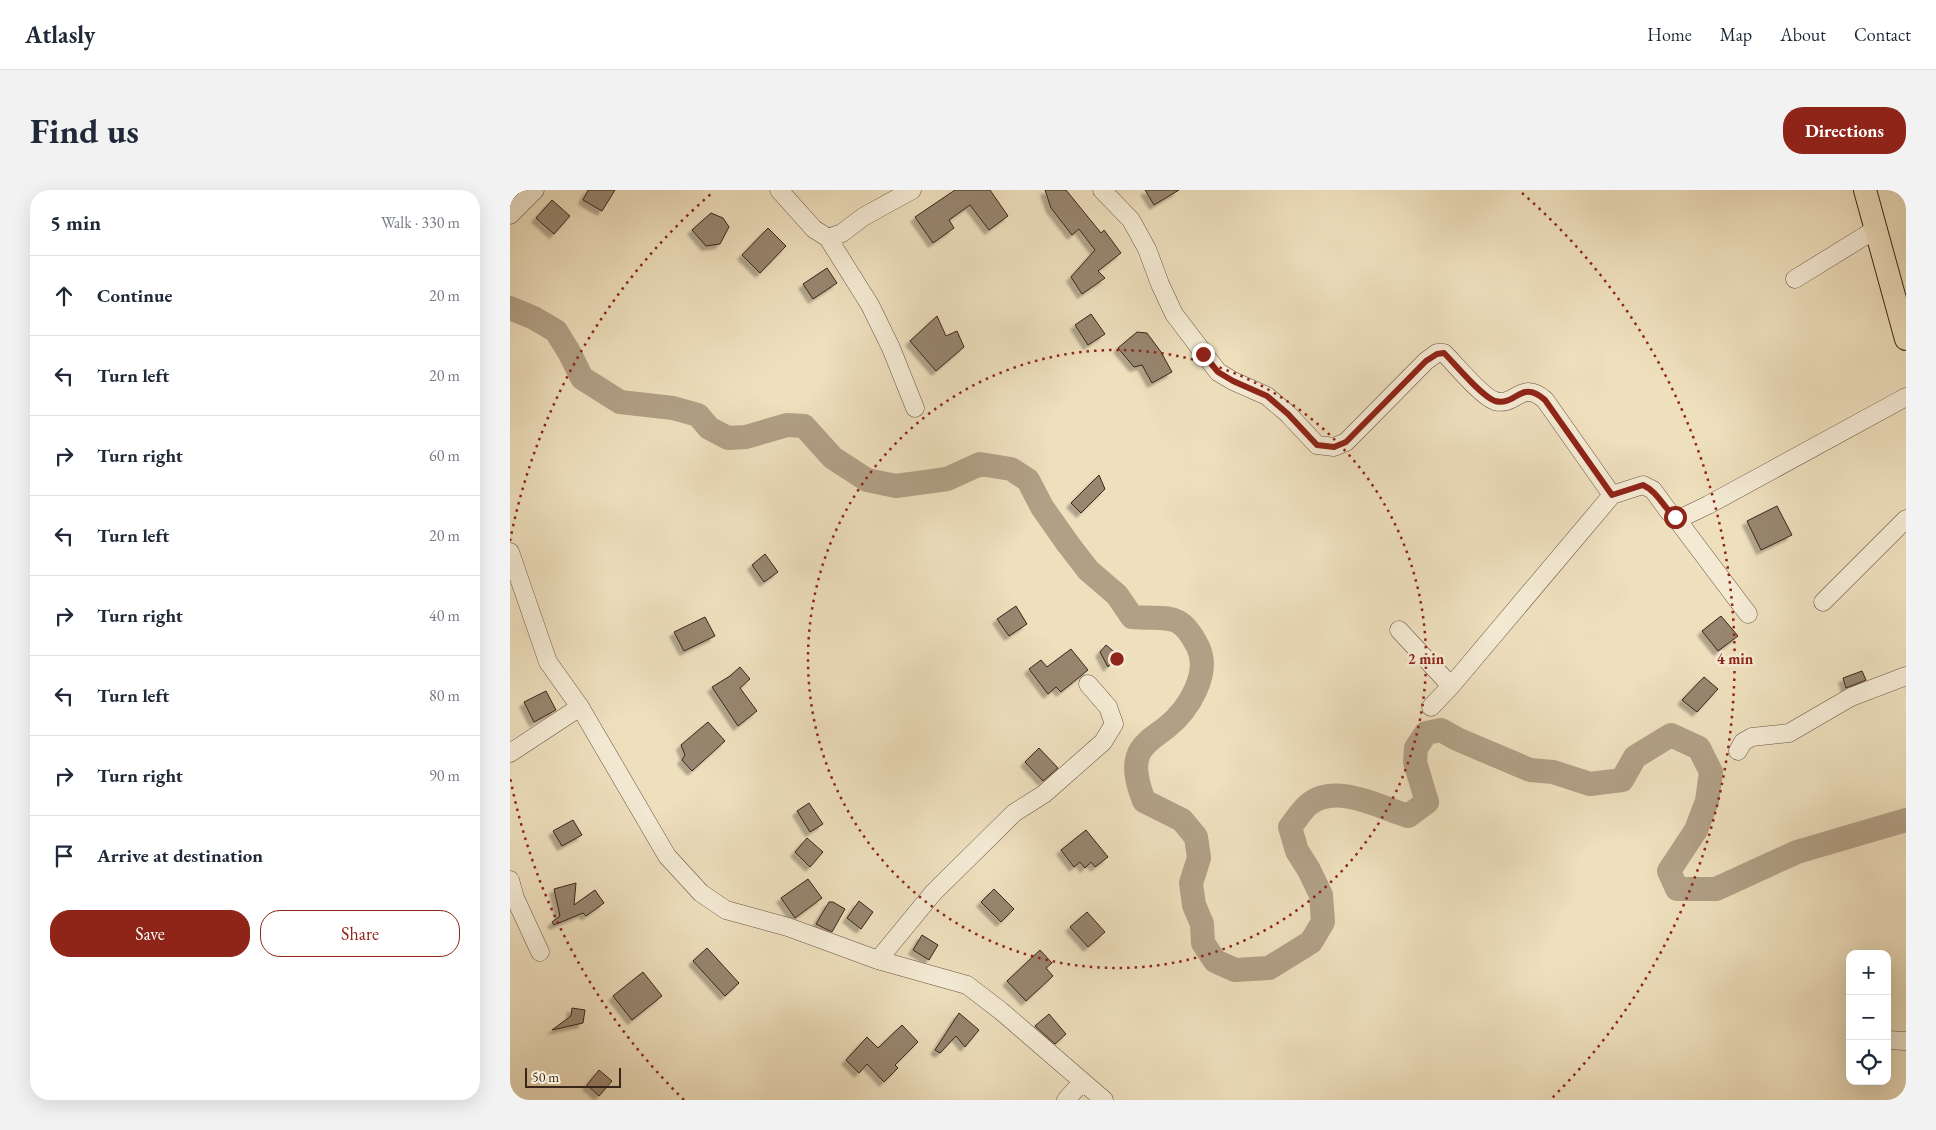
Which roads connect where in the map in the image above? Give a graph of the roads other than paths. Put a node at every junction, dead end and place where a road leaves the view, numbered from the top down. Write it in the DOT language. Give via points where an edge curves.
graph roads {
  1 [pos="535,190"];
  2 [pos="779,190"];
  3 [pos="912,190"];
  4 [pos="1102,190"];
  5 [pos="1865,190"];
  6 [pos="510,215"];
  7 [pos="1876,229"];
  8 [pos="828,238"];
  9 [pos="1795,280"];
  10 [pos="1906,338"];
  11 [pos="1906,397"];
  12 [pos="915,408"];
  13 [pos="1612,495"];
  14 [pos="1675,517"];
  15 [pos="1906,519"];
  16 [pos="510,552"];
  17 [pos="1823,602"];
  18 [pos="1748,614"];
  19 [pos="1399,630"];
  20 [pos="1906,676"];
  21 [pos="1088,684"];
  22 [pos="1452,686"];
  23 [pos="580,707"];
  24 [pos="1431,707"];
  25 [pos="1738,751"];
  26 [pos="510,753"];
  27 [pos="510,880"];
  28 [pos="540,952"];
  29 [pos="878,960"];
  30 [pos="1891,1040"];
  31 [pos="1906,1041"];
  32 [pos="1082,1082"];
  33 [pos="1066,1100"];
  34 [pos="1104,1100"];
  1 -- 6 [label="street"];
  2 -- 8 [label="street" via="814,229"];
  3 -- 8 [label="street" via="863,216 842,233"];
  4 -- 13 [label="street" via="1131,220 1174,314 1218,372 1267,396 1317,445 1334,447 1346,442 1426,361 1444,353 1495,401 1503,402 1532,391 1538,394"];
  5 -- 7 [label="main road"];
  7 -- 9 [label="street"];
  7 -- 10 [label="main road"];
  8 -- 12 [label="street" via="870,304"];
  11 -- 14 [label="street" via="1708,505 1681,518"];
  13 -- 14 [label="street" via="1643,485 1653,490"];
  13 -- 22 [label="street"];
  14 -- 18 [label="street"];
  15 -- 17 [label="street"];
  16 -- 23 [label="street" via="548,662"];
  19 -- 22 [label="street"];
  20 -- 25 [label="street" via="1851,697 1789,733 1752,737 1743,742"];
  21 -- 29 [label="street" via="1108,707 1114,724 1104,742 1044,794 1014,813 933,893"];
  22 -- 24 [label="street"];
  23 -- 26 [label="street"];
  23 -- 29 [label="street" via="667,856 701,893 726,910 788,927"];
  27 -- 28 [label="street"];
  29 -- 32 [label="street" via="967,985"];
  30 -- 31 [label="street"];
  32 -- 33 [label="street"];
  32 -- 34 [label="street"];
}
